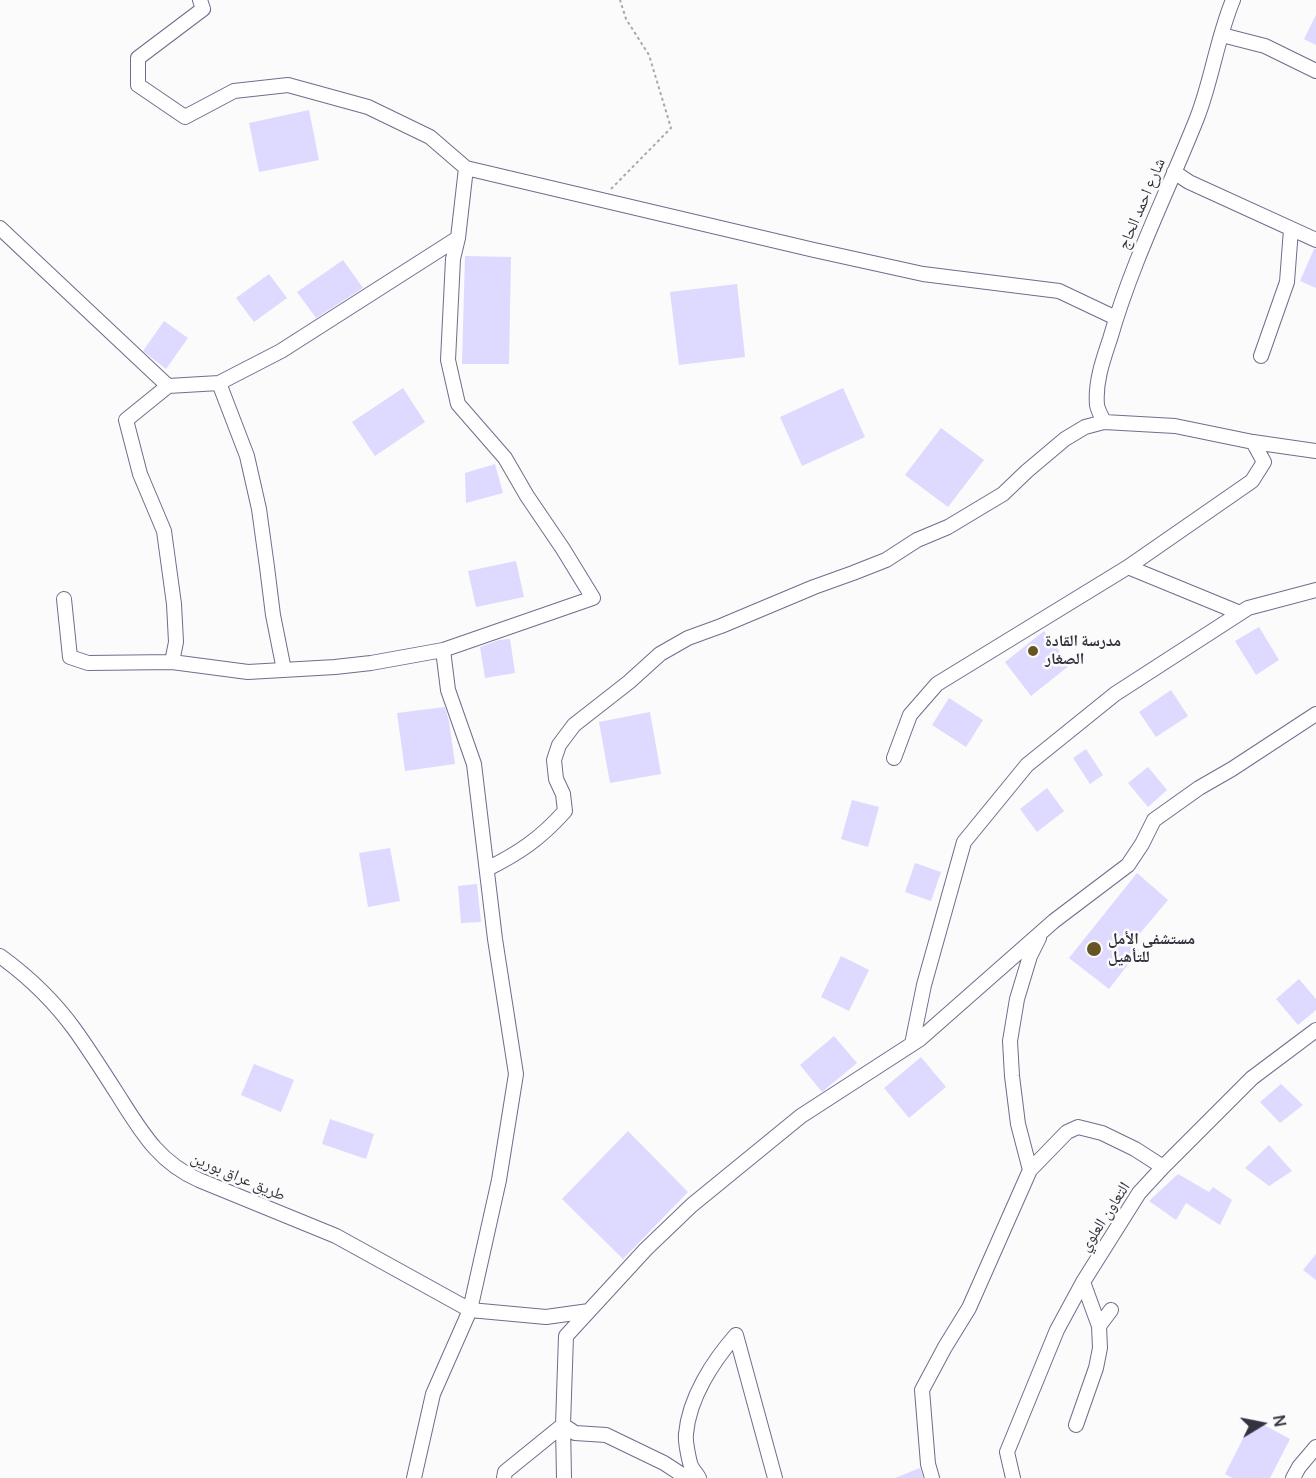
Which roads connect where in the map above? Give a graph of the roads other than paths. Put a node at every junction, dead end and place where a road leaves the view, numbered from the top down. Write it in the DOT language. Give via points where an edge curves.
graph roads {
  1 [pos="200,0"];
  2 [pos="1233,0"];
  3 [pos="1222,35"];
  4 [pos="1316,71"];
  5 [pos="466,168"];
  6 [pos="1174,172"];
  7 [pos="0,228"];
  8 [pos="1291,229"];
  9 [pos="458,238"];
  10 [pos="1316,240"];
  11 [pos="1116,318"];
  12 [pos="1261,356"];
  13 [pos="219,383"];
  14 [pos="168,386"];
  15 [pos="1104,422"];
  16 [pos="1253,442"];
  17 [pos="1316,451"];
  18 [pos="1128,567"];
  19 [pos="1316,590"];
  20 [pos="64,599"];
  21 [pos="1240,613"];
  22 [pos="443,650"];
  23 [pos="172,662"];
  24 [pos="284,670"];
  25 [pos="1316,714"];
  26 [pos="894,758"];
  27 [pos="487,869"];
  28 [pos="1043,931"];
  29 [pos="0,956"];
  30 [pos="1316,1030"];
  31 [pos="912,1044"];
  32 [pos="1163,1167"];
  33 [pos="1030,1170"];
  34 [pos="1083,1282"];
  35 [pos="470,1310"];
  36 [pos="1111,1310"];
  37 [pos="589,1311"];
  38 [pos="1099,1326"];
  39 [pos="563,1425"];
  40 [pos="1076,1425"];
  41 [pos="1316,1447"];
  42 [pos="414,1478"];
  43 [pos="504,1478"];
  44 [pos="564,1478"];
  45 [pos="687,1478"];
  46 [pos="699,1478"];
  47 [pos="775,1478"];
  48 [pos="932,1478"];
  49 [pos="1012,1478"];
  50 [pos="1293,1478"];
  1 -- 5 [label="street" via="203,9 138,58 138,85 185,117 234,92 288,85 368,107 430,137"];
  2 -- 3 [label="street, شارع احمد الحاج"];
  3 -- 4 [label="street" via="1265,46"];
  3 -- 6 [label="street, شارع احمد الحاج" via="1197,116"];
  5 -- 9 [label="street"];
  5 -- 11 [label="street" via="923,274 1059,291"];
  6 -- 8 [label="street"];
  6 -- 11 [label="street, شارع احمد الحاج"];
  7 -- 14 [label="street"];
  8 -- 10 [label="street"];
  8 -- 12 [label="street" via="1287,282"];
  9 -- 13 [label="street" via="281,351"];
  9 -- 22 [label="street" via="453,259 448,360 458,404 505,458 593,598"];
  11 -- 15 [label="street, شارع احمد الحاج" via="1099,376 1097,408"];
  13 -- 14 [label="street"];
  13 -- 24 [label="street" via="247,456"];
  14 -- 23 [label="street" via="126,420 140,474 164,531 174,604 176,642"];
  15 -- 16 [label="street" via="1175,426"];
  15 -- 27 [label="street" via="1085,427 1065,439 994,500 886,560 688,638 660,654 574,725 559,745 554,760 564,811 522,850"];
  16 -- 17 [label="street"];
  16 -- 18 [label="street" via="1264,462 1252,481"];
  18 -- 21 [label="street"];
  18 -- 26 [label="street" via="937,684 910,715"];
  19 -- 21 [label="street"];
  20 -- 23 [label="street" via="70,657 88,663"];
  21 -- 31 [label="street" via="1115,694 1027,765 964,842"];
  22 -- 24 [label="street" via="371,663"];
  22 -- 27 [label="street" via="448,690 474,764"];
  23 -- 24 [label="street" via="249,672"];
  25 -- 28 [label="street" via="1154,820 1128,864"];
  27 -- 35 [label="street" via="516,1074 499,1180"];
  28 -- 31 [label="street"];
  28 -- 33 [label="street" via="1030,956 1017,999 1011,1041 1018,1124"];
  29 -- 35 [label="street, طريق عراق بورين" via="61,1011 146,1139 175,1167 193,1178 336,1236"];
  30 -- 32 [label="street, التعاون العلوي" via="1252,1078"];
  31 -- 37 [label="street" via="801,1116 692,1205"];
  32 -- 33 [label="street" via="1102,1133 1078,1127 1067,1132"];
  32 -- 34 [label="street, التعاون العلوي" via="1139,1194"];
  33 -- 48 [label="street" via="969,1308 922,1390"];
  34 -- 38 [label="street"];
  34 -- 49 [label="street, التعاون العلوي" via="1057,1330 1007,1452"];
  35 -- 37 [label="street" via="546,1317"];
  35 -- 42 [label="street" via="433,1394"];
  36 -- 38 [label="street"];
  37 -- 39 [label="street" via="566,1336"];
  38 -- 40 [label="street" via="1096,1368"];
  39 -- 43 [label="street" via="505,1472"];
  39 -- 44 [label="street"];
  39 -- 45 [label="street" via="575,1433 606,1435"];
  41 -- 50 [label="street"];
  46 -- 47 [label="street" via="691,1465 686,1436 692,1408 711,1368 736,1335"];
}
